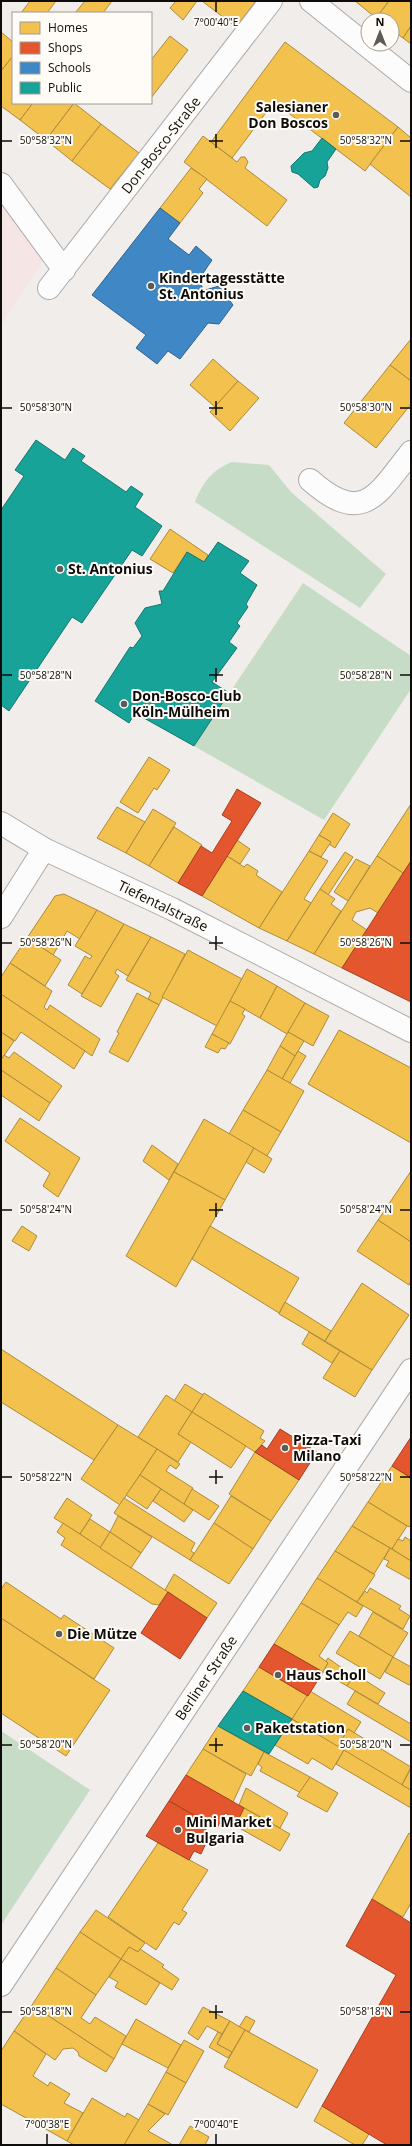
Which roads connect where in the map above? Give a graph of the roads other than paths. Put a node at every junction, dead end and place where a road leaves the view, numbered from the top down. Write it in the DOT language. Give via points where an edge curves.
graph roads {
  1 [pos="271,1"];
  2 [pos="310,1"];
  3 [pos="411,81"];
  4 [pos="1,184"];
  5 [pos="64,270"];
  6 [pos="49,288"];
  7 [pos="411,452"];
  8 [pos="310,480"];
  9 [pos="1,823"];
  10 [pos="44,849"];
  11 [pos="1,917"];
  12 [pos="411,1031"];
  13 [pos="411,1370"];
  14 [pos="1,1985"];
  1 -- 5 [label="street, Don-Bosco-Straße"];
  2 -- 3 [label="street"];
  4 -- 5 [label="street"];
  5 -- 6 [label="street, Don-Bosco-Straße"];
  7 -- 8 [label="street" via="380,490 370,499 357,504 342,502 332,497"];
  9 -- 10 [label="street, Tiefentalstraße"];
  10 -- 11 [label="street"];
  10 -- 12 [label="street, Tiefentalstraße" via="172,909"];
  13 -- 14 [label="street, Berliner Straße"];
}
